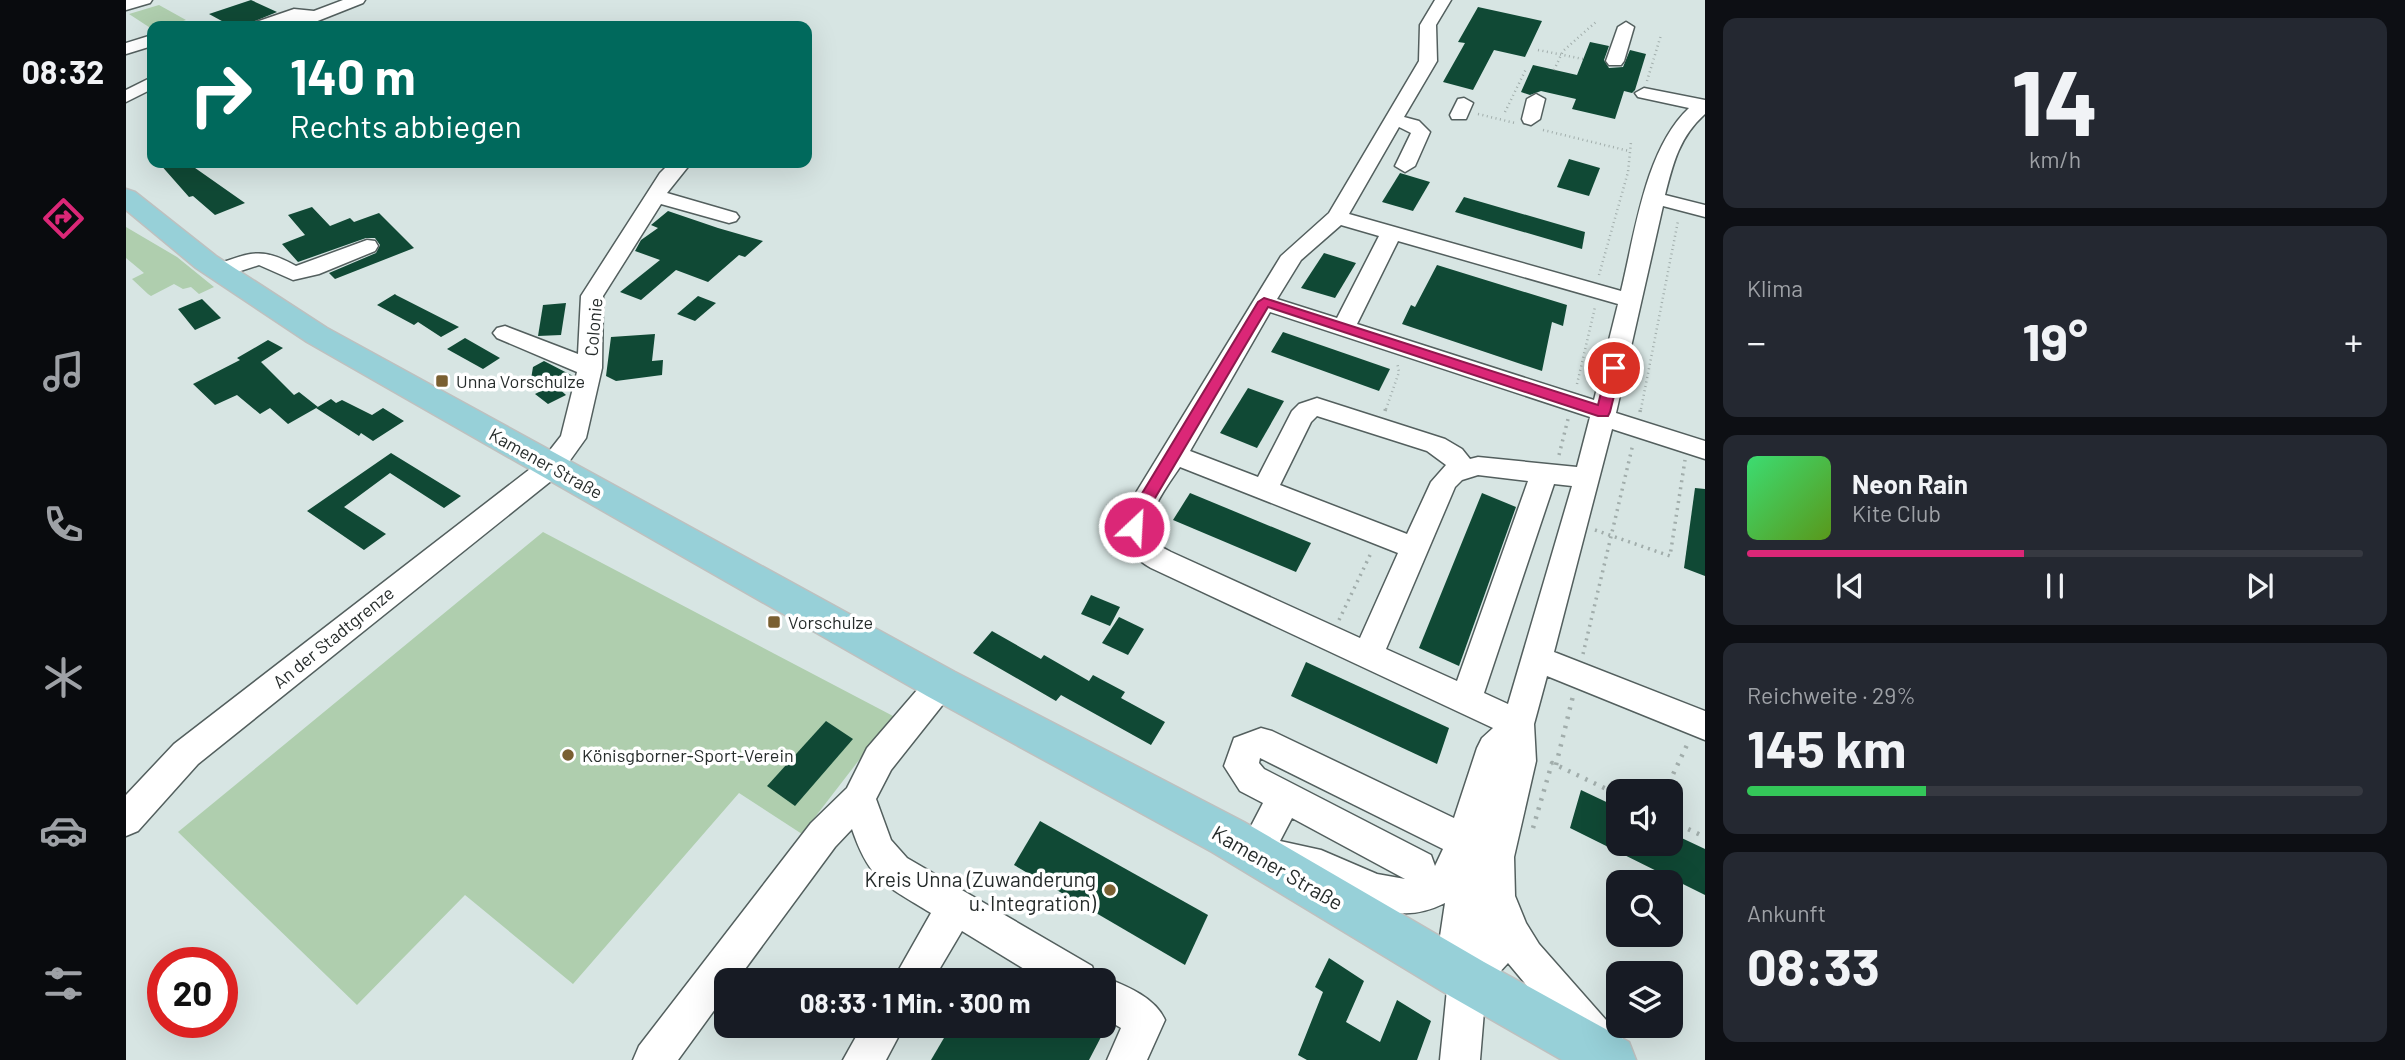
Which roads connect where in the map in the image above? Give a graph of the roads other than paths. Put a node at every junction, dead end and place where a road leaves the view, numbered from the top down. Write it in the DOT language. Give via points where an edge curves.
graph roads {
  1 [pos="144,0"];
  2 [pos="357,0"];
  3 [pos="1443,0"];
  4 [pos="126,5"];
  5 [pos="325,14"];
  6 [pos="274,21"];
  7 [pos="305,21"];
  8 [pos="1626,27"];
  9 [pos="147,38"];
  10 [pos="126,49"];
  11 [pos="1615,61"];
  12 [pos="147,84"];
  13 [pos="147,85"];
  14 [pos="126,91"];
  15 [pos="1644,93"];
  16 [pos="126,97"];
  17 [pos="1536,99"];
  18 [pos="1704,106"];
  19 [pos="1393,120"];
  20 [pos="1532,124"];
  21 [pos="1405,166"];
  22 [pos="677,168"];
  23 [pos="656,196"];
  24 [pos="126,197"];
  25 [pos="1655,198"];
  26 [pos="1705,211"];
  27 [pos="126,215"];
  28 [pos="729,217"];
  29 [pos="1337,217"];
  30 [pos="160,228"];
  31 [pos="1392,232"];
  32 [pos="367,246"];
  33 [pos="219,271"];
  34 [pos="1631,301"];
  35 [pos="1264,302"];
  36 [pos="1343,328"];
  37 [pos="505,333"];
  38 [pos="590,368"];
  39 [pos="1603,415"];
  40 [pos="1696,447"];
  41 [pos="1174,455"];
  42 [pos="552,466"];
  43 [pos="1463,468"];
  44 [pos="1544,473"];
  45 [pos="1588,478"];
  46 [pos="1265,489"];
  47 [pos="1415,548"];
  48 [pos="1368,655"];
  49 [pos="1538,659"];
  50 [pos="941,684"];
  51 [pos="1466,700"];
  52 [pos="1518,724"];
  53 [pos="1696,736"];
  54 [pos="1284,797"];
  55 [pos="859,799"];
  56 [pos="1409,814"];
  57 [pos="126,820"];
  58 [pos="1375,844"];
  59 [pos="1480,849"];
  60 [pos="1255,853"];
  61 [pos="1418,867"];
  62 [pos="1497,895"];
  63 [pos="956,906"];
  64 [pos="919,968"];
  65 [pos="1058,968"];
  66 [pos="1467,979"];
  67 [pos="1116,1003"];
  68 [pos="877,1038"];
  69 [pos="653,1060"];
  70 [pos="863,1060"];
  71 [pos="1127,1060"];
  72 [pos="1460,1060"];
  73 [pos="1613,1060"];
  1 -- 4 [label="street"];
  2 -- 5 [label="street"];
  3 -- 19 [label="street" via="1428,25 1427,61"];
  5 -- 6 [label="street" via="294,14"];
  5 -- 7 [label="street"];
  8 -- 11 [label="street"];
  9 -- 10 [label="street"];
  12 -- 14 [label="street"];
  13 -- 16 [label="street"];
  15 -- 18 [label="street"];
  17 -- 20 [label="street"];
  18 -- 25 [label="street" via="1675,135"];
  19 -- 21 [label="street" via="1421,132"];
  19 -- 29 [label="street"];
  22 -- 23 [label="street, Colonie"];
  23 -- 28 [label="street"];
  23 -- 38 [label="street, Colonie" via="592,296"];
  24 -- 30 [label="main road"];
  25 -- 26 [label="street"];
  25 -- 34 [label="street"];
  27 -- 30 [label="main road"];
  29 -- 31 [label="street"];
  29 -- 35 [label="street" via="1292,256"];
  30 -- 33 [label="main road, Kamener Straße"];
  31 -- 34 [label="street"];
  31 -- 36 [label="street"];
  32 -- 33 [label="street" via="293,273 258,258"];
  33 -- 42 [label="main road, Kamener Straße" via="317,335"];
  34 -- 39 [label="street"];
  35 -- 36 [label="street"];
  35 -- 41 [label="street"];
  36 -- 39 [label="street"];
  37 -- 38 [label="street"];
  38 -- 42 [label="street, Colonie" via="573,439"];
  39 -- 40 [label="street"];
  39 -- 45 [label="street"];
  41 -- 46 [label="street"];
  41 -- 48 [label="street" via="1134,527 1146,551"];
  42 -- 50 [label="main road, Kamener Straße"];
  42 -- 57 [label="street, An der Stadtgrenze" via="186,754"];
  43 -- 44 [label="street"];
  43 -- 46 [label="street" via="1436,445 1318,407 1301,417"];
  43 -- 47 [label="street" via="1444,482"];
  44 -- 45 [label="street"];
  44 -- 51 [label="street"];
  45 -- 49 [label="street"];
  46 -- 47 [label="street"];
  47 -- 48 [label="street"];
  48 -- 51 [label="street"];
  49 -- 52 [label="street"];
  49 -- 53 [label="street"];
  50 -- 55 [label="street" via="879,759"];
  50 -- 60 [label="main road, Kamener Straße"];
  51 -- 52 [label="street"];
  52 -- 59 [label="street" via="1519,761"];
  54 -- 56 [label="street" via="1244,773 1241,766 1246,748 1261,743 1272,746"];
  54 -- 58 [label="street"];
  54 -- 60 [label="street"];
  55 -- 63 [label="street" via="877,850 894,870"];
  55 -- 69 [label="street" via="823,835"];
  56 -- 58 [label="street"];
  56 -- 59 [label="street"];
  58 -- 61 [label="street"];
  59 -- 60 [label="street" via="1444,885 1403,898 1377,894 1328,870"];
  59 -- 62 [label="street"];
  59 -- 66 [label="street" via="1467,877 1458,943"];
  60 -- 66 [label="main road, Kamener Straße"];
  62 -- 66 [label="street" via="1495,950"];
  62 -- 73 [label="street" via="1526,957"];
  63 -- 64 [label="street"];
  63 -- 65 [label="street"];
  66 -- 72 [label="street"];
  66 -- 73 [label="main road, Kamener Straße"];
  67 -- 71 [label="street" via="1145,1020"];
  68 -- 70 [label="street"];
}
